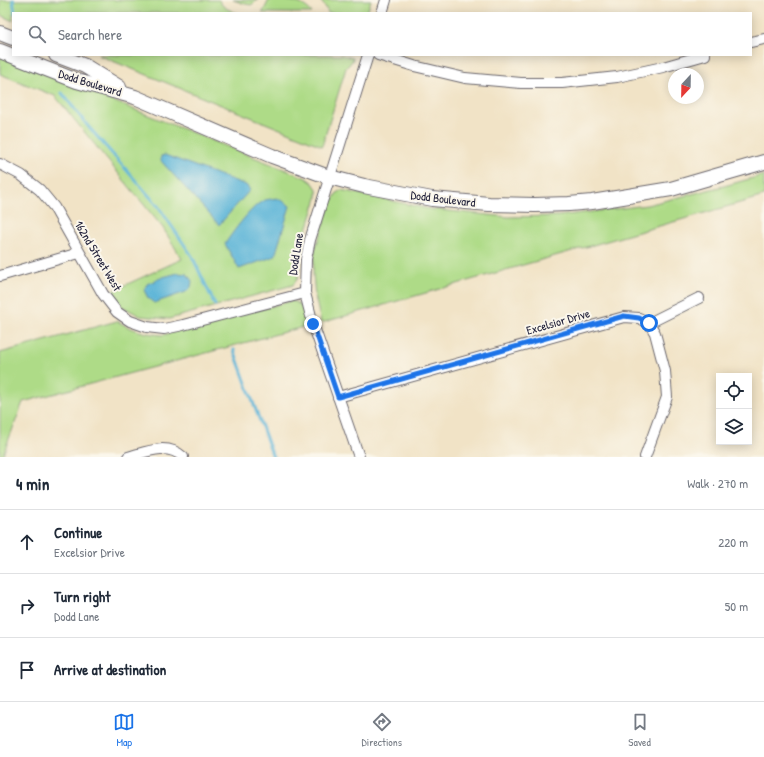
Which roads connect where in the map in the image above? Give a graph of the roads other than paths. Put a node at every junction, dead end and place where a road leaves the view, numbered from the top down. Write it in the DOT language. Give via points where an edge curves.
graph roads {
  1 [pos="386,0"];
  2 [pos="382,12"];
  3 [pos="0,33"];
  4 [pos="12,38"];
  5 [pos="764,38"];
  6 [pos="752,42"];
  7 [pos="0,51"];
  8 [pos="12,56"];
  9 [pos="13,56"];
  10 [pos="59,56"];
  11 [pos="368,56"];
  12 [pos="381,56"];
  13 [pos="702,56"];
  14 [pos="135,97"];
  15 [pos="764,162"];
  16 [pos="0,164"];
  17 [pos="329,177"];
  18 [pos="80,253"];
  19 [pos="0,276"];
  20 [pos="305,293"];
  21 [pos="700,298"];
  22 [pos="649,323"];
  23 [pos="338,397"];
  24 [pos="128,457"];
  25 [pos="183,457"];
  26 [pos="359,457"];
  27 [pos="644,457"];
  1 -- 2 [label="street"];
  3 -- 4 [label="street"];
  5 -- 6 [label="street"];
  7 -- 8 [label="street, Dodd Boulevard"];
  9 -- 14 [label="street, Dodd Boulevard" via="77,80"];
  10 -- 14 [label="street, Dodd Boulevard" via="85,66"];
  11 -- 17 [label="street, Dodd Lane"];
  12 -- 13 [label="street" via="465,78 521,83 562,83 617,77"];
  14 -- 17 [label="street, Dodd Boulevard" via="272,156"];
  15 -- 17 [label="street, Dodd Boulevard" via="671,189 569,204 489,204 432,199"];
  16 -- 18 [label="street, 162nd Street West" via="21,175 40,190 54,207"];
  17 -- 20 [label="street, Dodd Lane" via="306,259"];
  18 -- 19 [label="street"];
  18 -- 20 [label="street, 162nd Street West" via="103,294 117,312 130,321 146,327 164,329 183,325"];
  20 -- 23 [label="street, Dodd Lane"];
  21 -- 22 [label="street"];
  22 -- 23 [label="street, Excelsior Drive" via="639,318 624,316"];
  22 -- 27 [label="street" via="656,333 665,371 667,397"];
  23 -- 26 [label="street, Dodd Lane"];
  24 -- 25 [label="street" via="162,449"];
}
